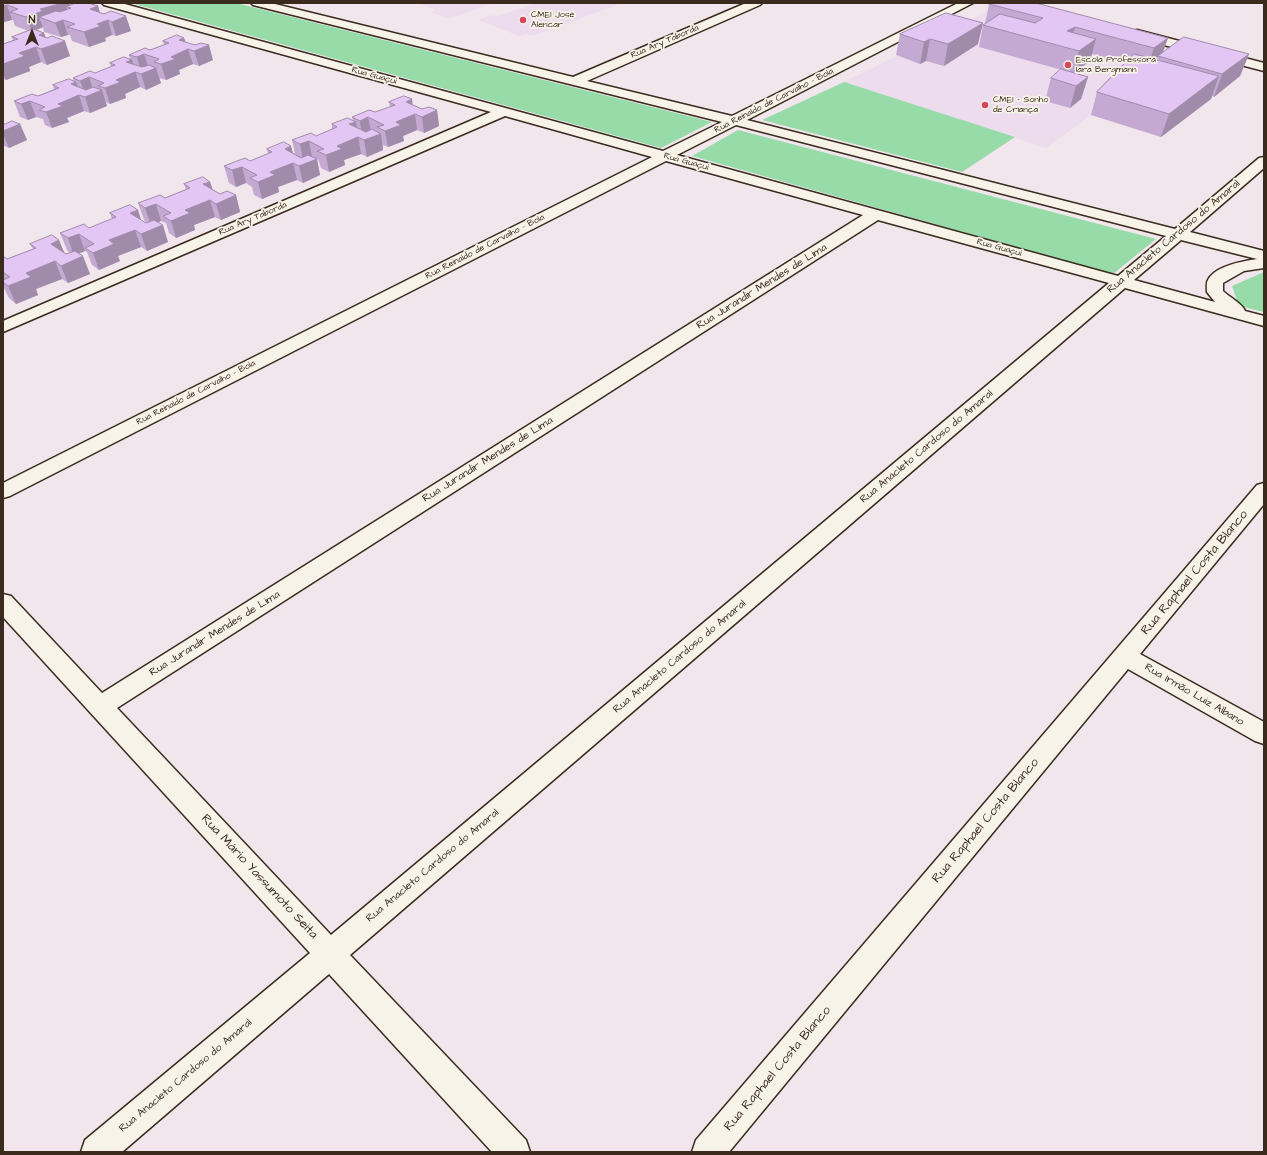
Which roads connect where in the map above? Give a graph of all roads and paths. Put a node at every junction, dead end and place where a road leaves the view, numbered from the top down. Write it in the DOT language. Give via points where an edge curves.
graph roads {
  1 [pos="108,3"];
  2 [pos="257,3"];
  3 [pos="752,3"];
  4 [pos="967,3"];
  5 [pos="1126,31"];
  6 [pos="1264,67"];
  7 [pos="575,81"];
  8 [pos="503,112"];
  9 [pos="735,121"];
  10 [pos="665,156"];
  11 [pos="1264,161"];
  12 [pos="876,214"];
  13 [pos="1178,234"];
  14 [pos="1264,256"];
  15 [pos="1264,263"];
  16 [pos="1122,282"];
  17 [pos="1247,316"];
  18 [pos="1264,321"];
  19 [pos="3,327"];
  20 [pos="1264,490"];
  21 [pos="3,491"];
  22 [pos="3,602"];
  23 [pos="1125,656"];
  24 [pos="101,706"];
  25 [pos="1264,734"];
  26 [pos="330,954"];
  27 [pos="97,1152"];
  28 [pos="514,1152"];
  29 [pos="708,1152"];
  1 -- 8 [label="street, Rua Guaçuí"];
  2 -- 7 [label="street"];
  3 -- 7 [label="street, Rua Ary Taborda"];
  4 -- 9 [label="street, Rua Reinaldo de Carvalho - Bola"];
  5 -- 6 [label="street"];
  7 -- 9 [label="street"];
  8 -- 10 [label="street, Rua Guaçuí"];
  8 -- 19 [label="street, Rua Ary Taborda"];
  9 -- 10 [label="street, Rua Reinaldo de Carvalho - Bola"];
  9 -- 13 [label="street"];
  10 -- 12 [label="street, Rua Guaçuí"];
  10 -- 21 [label="street, Rua Reinaldo de Carvalho - Bola"];
  11 -- 13 [label="street, Rua Anacleto Cardoso do Amaral"];
  12 -- 16 [label="street, Rua Guaçuí"];
  12 -- 24 [label="street, Rua Jurandir Mendes de Lima"];
  13 -- 14 [label="street"];
  13 -- 16 [label="street, Rua Anacleto Cardoso do Amaral"];
  15 -- 17 [label="street" via="1245,265 1227,271 1216,281 1215,292 1225,303"];
  16 -- 17 [label="street, Rua Guaçuí"];
  16 -- 26 [label="street, Rua Anacleto Cardoso do Amaral"];
  17 -- 18 [label="street, Rua Guaçuí"];
  20 -- 23 [label="street, Rua Raphael Costa Blanco"];
  22 -- 24 [label="street, Rua Mário Yassumoto Seita"];
  23 -- 25 [label="street, Rua Irmão Luiz Albano"];
  23 -- 29 [label="street, Rua Raphael Costa Blanco"];
  24 -- 26 [label="street, Rua Mário Yassumoto Seita"];
  26 -- 27 [label="street, Rua Anacleto Cardoso do Amaral"];
  26 -- 28 [label="street, Rua Mário Yassumoto Seita"];
}
